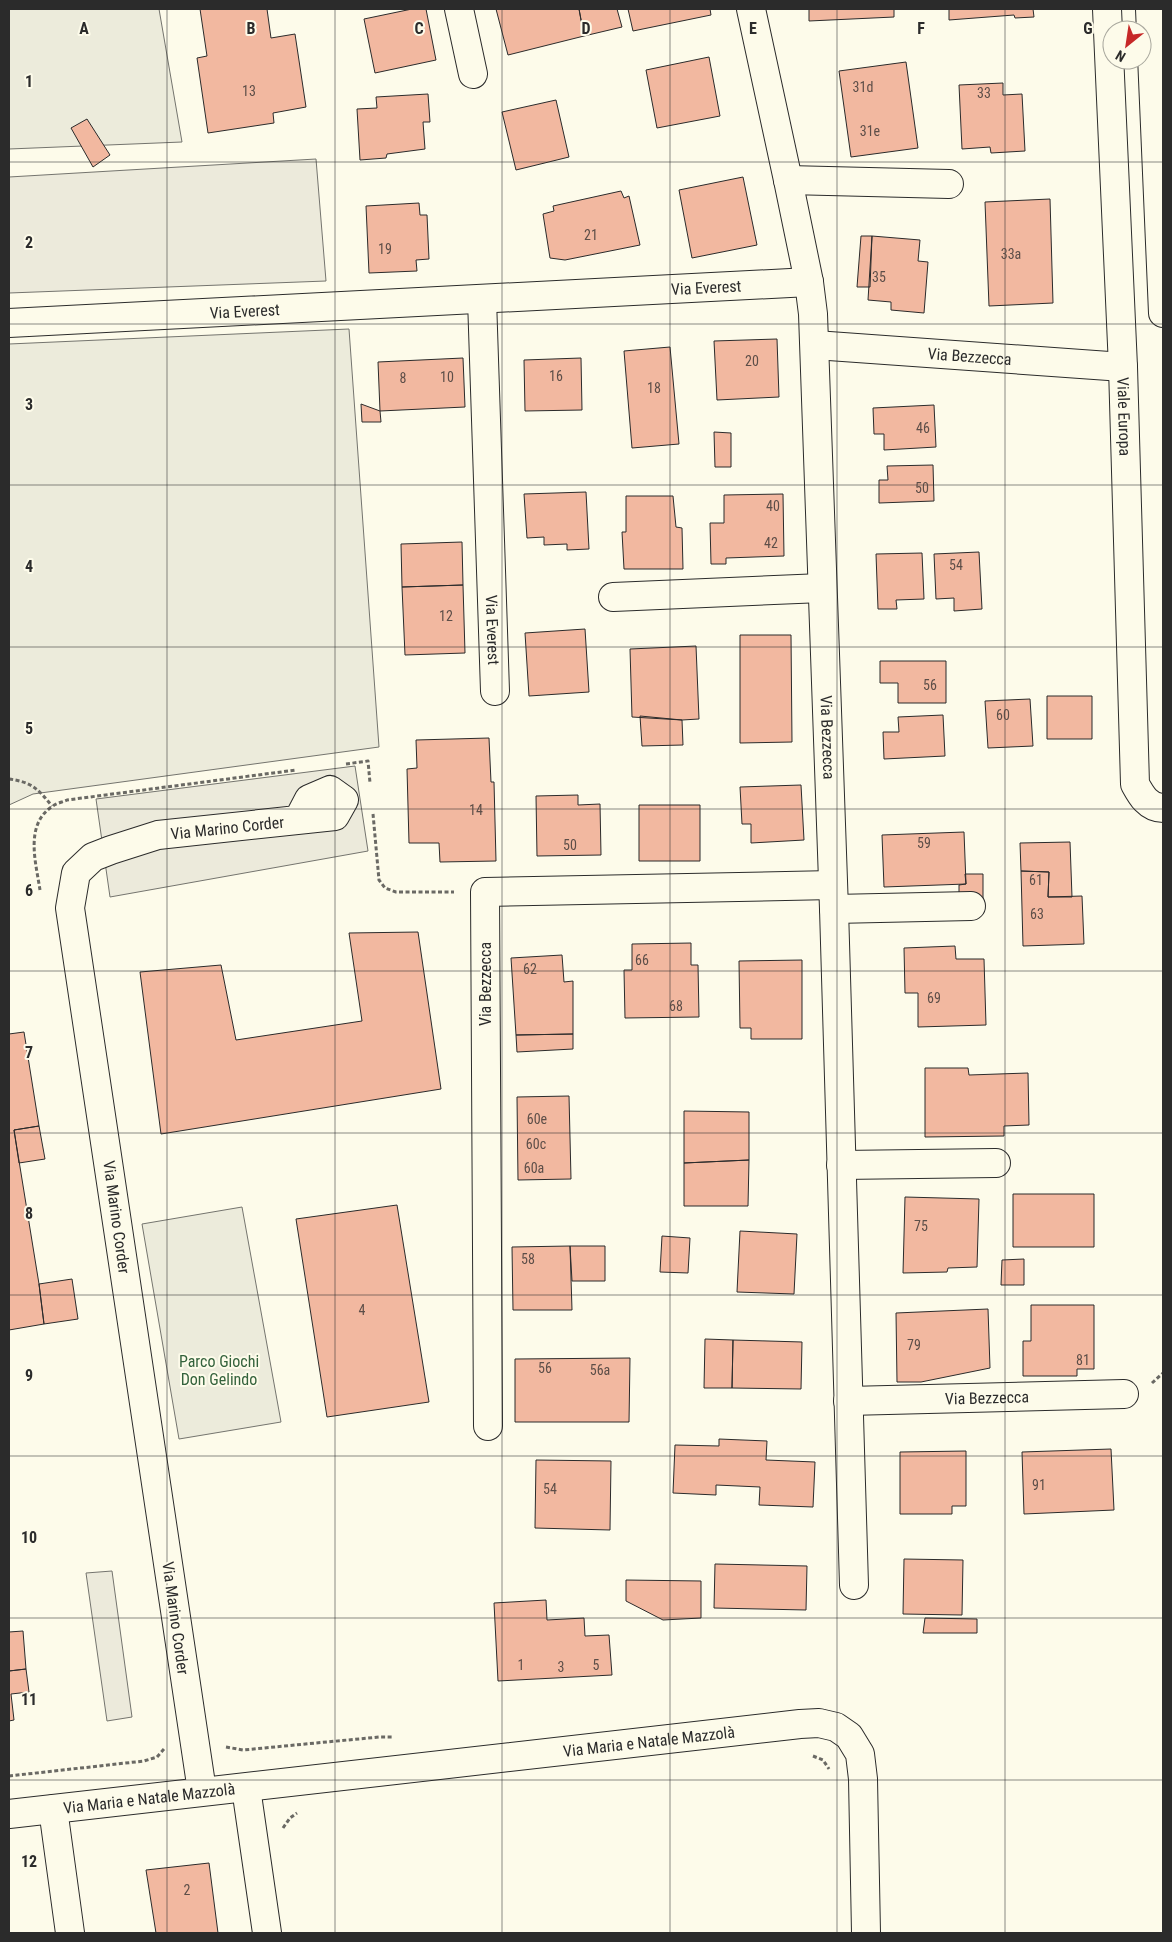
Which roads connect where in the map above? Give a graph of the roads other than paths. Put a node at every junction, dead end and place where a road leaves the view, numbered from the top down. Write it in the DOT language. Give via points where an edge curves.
graph roads {
  1 [pos="459,9"];
  2 [pos="751,9"];
  3 [pos="1107,9"];
  4 [pos="1150,9"];
  5 [pos="473,74"];
  6 [pos="788,180"];
  7 [pos="950,184"];
  8 [pos="810,282"];
  9 [pos="482,299"];
  10 [pos="1163,313"];
  11 [pos="9,323"];
  12 [pos="815,345"];
  13 [pos="1123,367"];
  14 [pos="822,588"];
  15 [pos="613,597"];
  16 [pos="495,691"];
  17 [pos="1163,808"];
  18 [pos="298,820"];
  19 [pos="834,897"];
  20 [pos="971,906"];
  21 [pos="996,1163"];
  22 [pos="841,1165"];
  23 [pos="1124,1394"];
  24 [pos="848,1400"];
  25 [pos="488,1426"];
  26 [pos="854,1586"];
  27 [pos="246,1788"];
  28 [pos="202,1791"];
  29 [pos="53,1809"];
  30 [pos="9,1814"];
  31 [pos="70,1933"];
  32 [pos="267,1933"];
  33 [pos="866,1933"];
  1 -- 5 [label="street"];
  2 -- 6 [label="street, Via Bezzecca"];
  3 -- 13 [label="street, Viale Europa"];
  4 -- 10 [label="street"];
  6 -- 7 [label="street"];
  6 -- 8 [label="street, Via Bezzecca"];
  8 -- 9 [label="street, Via Everest"];
  8 -- 12 [label="street, Via Bezzecca"];
  9 -- 11 [label="street, Via Everest"];
  9 -- 16 [label="street, Via Everest"];
  12 -- 13 [label="street, Via Bezzecca"];
  12 -- 14 [label="street, Via Bezzecca"];
  13 -- 17 [label="street, Viale Europa" via="1135,784 1144,800"];
  14 -- 15 [label="street"];
  14 -- 19 [label="street, Via Bezzecca"];
  18 -- 28 [label="street, Via Marino Corder" via="158,835 93,857 76,873 70,908"];
  19 -- 20 [label="street"];
  19 -- 22 [label="street, Via Bezzecca"];
  19 -- 25 [label="street, Via Bezzecca" via="485,892"];
  21 -- 22 [label="street"];
  22 -- 24 [label="street, Via Bezzecca"];
  23 -- 24 [label="street, Via Bezzecca"];
  24 -- 26 [label="street, Via Bezzecca"];
  27 -- 28 [label="street, Via Maria e Natale Mazzolà"];
  27 -- 32 [label="street, Via Maria e Natale Mazzolà"];
  27 -- 33 [label="street, Via Maria e Natale Mazzolà" via="819,1723 836,1727 849,1736 860,1754"];
  28 -- 29 [label="street, Via Maria e Natale Mazzolà"];
  29 -- 30 [label="street, Via Maria e Natale Mazzolà"];
  29 -- 31 [label="street, Via Maria e Natale Mazzolà"];
}
